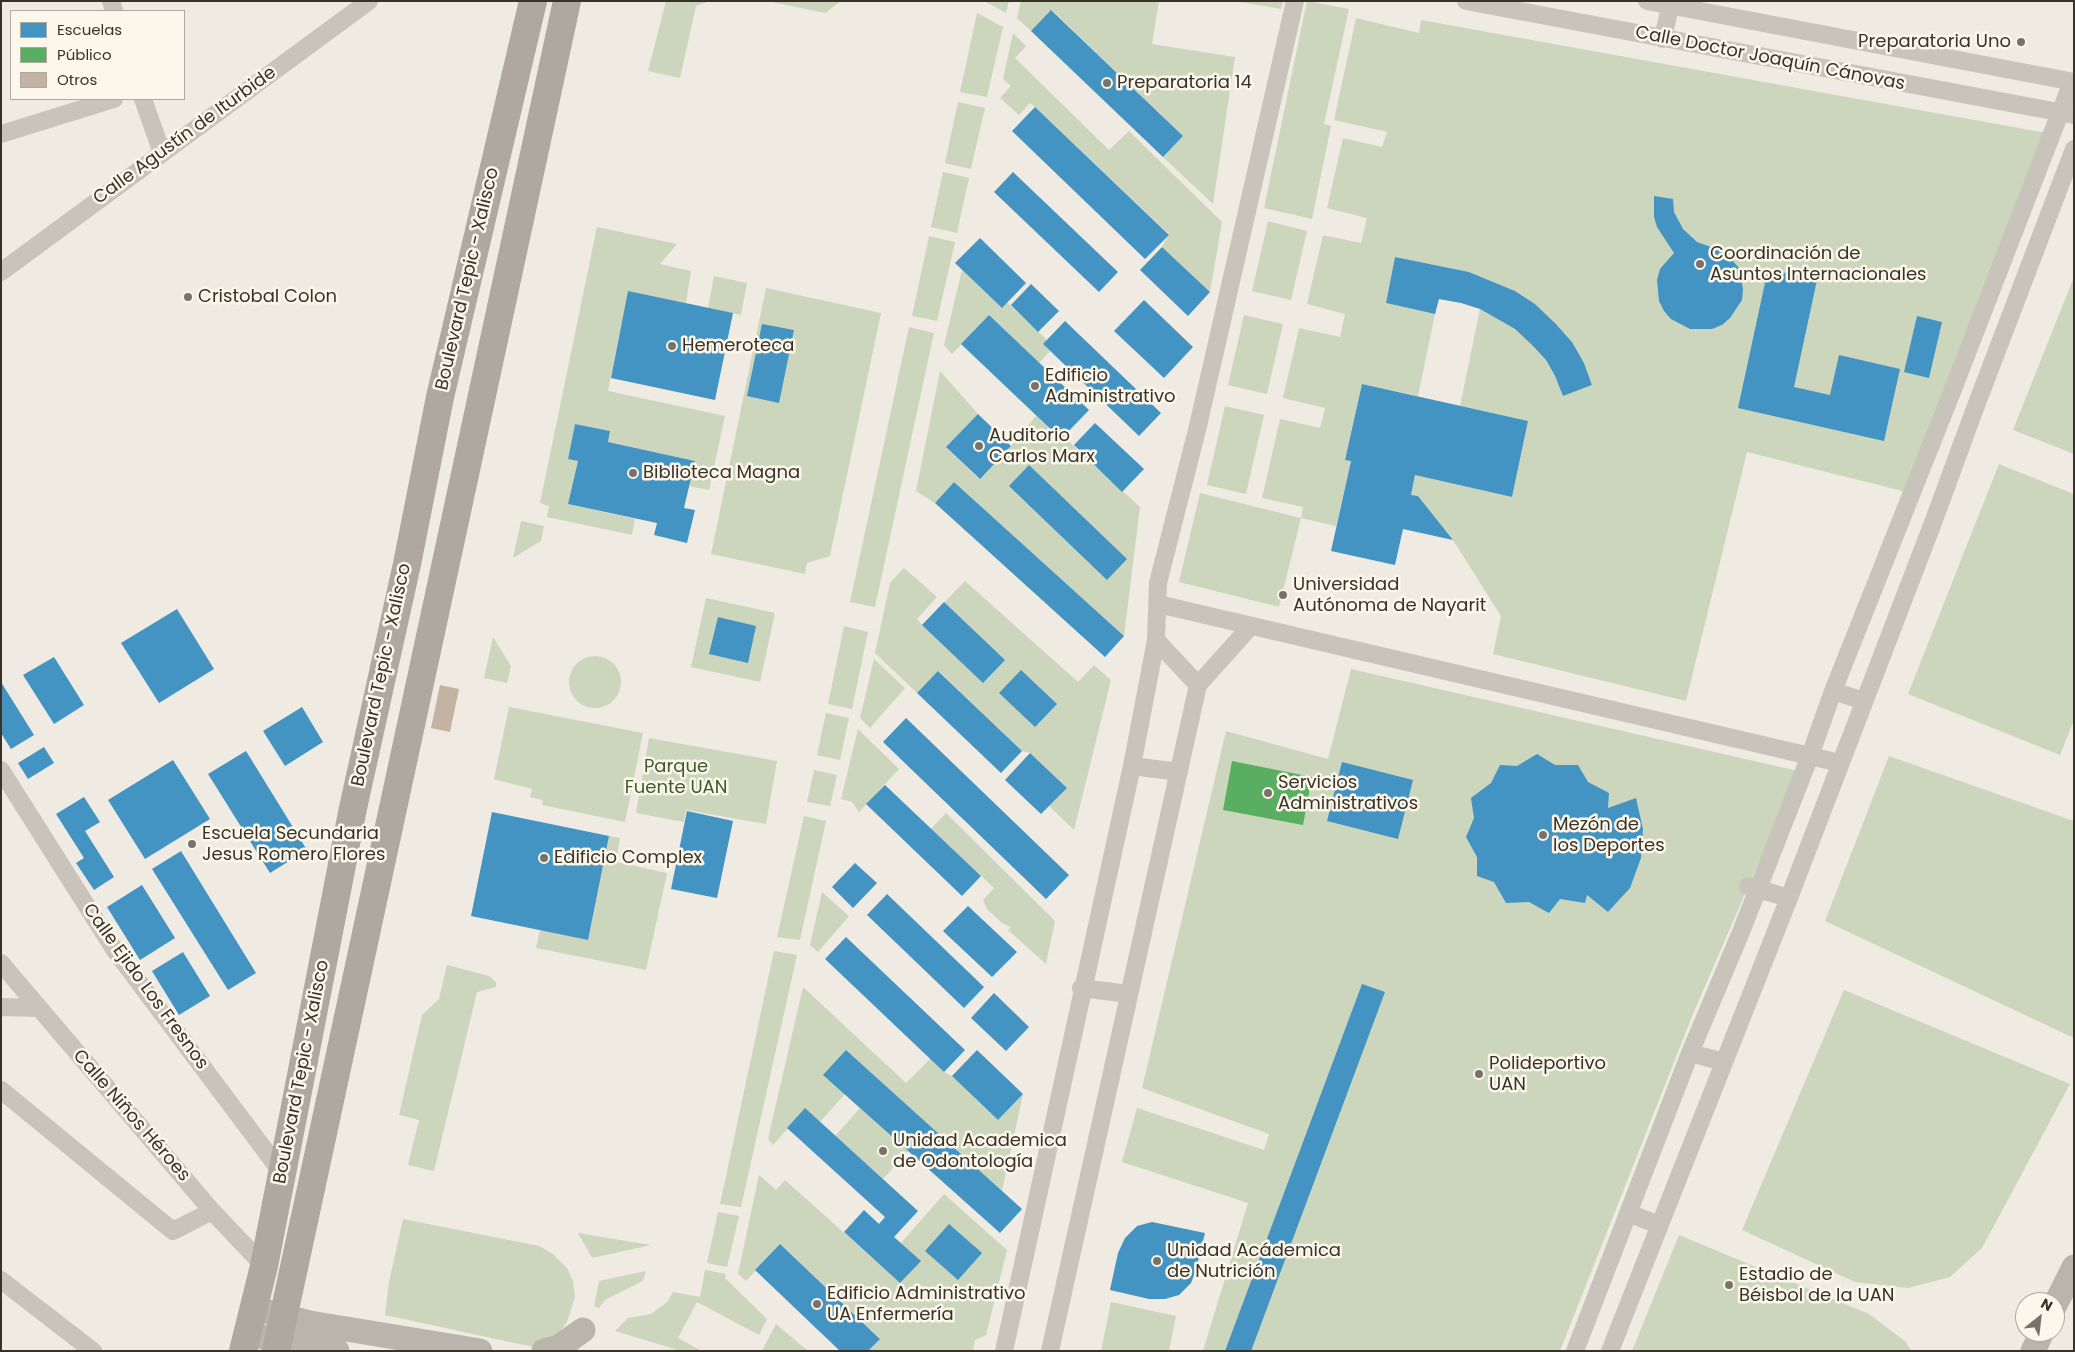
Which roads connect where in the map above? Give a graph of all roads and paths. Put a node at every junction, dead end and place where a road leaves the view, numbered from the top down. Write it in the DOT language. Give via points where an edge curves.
graph roads {
  1 [pos="370,1"];
  2 [pos="534,1"];
  3 [pos="567,1"];
  4 [pos="1295,1"];
  5 [pos="1466,1"];
  6 [pos="1647,1"];
  7 [pos="1670,6"];
  8 [pos="1663,38"];
  9 [pos="2073,82"];
  10 [pos="111,100"];
  11 [pos="143,100"];
  12 [pos="2067,114"];
  13 [pos="1,134"];
  14 [pos="2074,149"];
  15 [pos="162,152"];
  16 [pos="1,272"];
  17 [pos="1950,397"];
  18 [pos="1974,411"];
  19 [pos="1158,604"];
  20 [pos="1250,627"];
  21 [pos="1156,640"];
  22 [pos="1198,684"];
  23 [pos="1833,691"];
  24 [pos="1864,701"];
  25 [pos="1810,756"];
  26 [pos="1840,763"];
  27 [pos="1132,766"];
  28 [pos="1,770"];
  29 [pos="1179,772"];
  30 [pos="1753,887"];
  31 [pos="1789,898"];
  32 [pos="1,963"];
  33 [pos="1082,988"];
  34 [pos="1129,994"];
  35 [pos="1,1007"];
  36 [pos="39,1008"];
  37 [pos="1690,1053"];
  38 [pos="1724,1062"];
  39 [pos="1,1090"];
  40 [pos="282,1173"];
  41 [pos="212,1211"];
  42 [pos="1628,1214"];
  43 [pos="1659,1225"];
  44 [pos="264,1266"];
  45 [pos="2074,1267"];
  46 [pos="1,1280"];
  47 [pos="2062,1292"];
  48 [pos="253,1308"];
  49 [pos="583,1330"];
  50 [pos="279,1336"];
  51 [pos="245,1342"];
  52 [pos="93,1351"];
  53 [pos="337,1351"];
  54 [pos="480,1351"];
  55 [pos="544,1351"];
  56 [pos="1004,1351"];
  57 [pos="1050,1351"];
  58 [pos="1575,1351"];
  59 [pos="1610,1351"];
  1 -- 15 [label="street, Calle Agustín de Iturbide"];
  2 -- 40 [label="main road, Boulevard Tepic - Xalisco" via="440,397 353,808"];
  3 -- 50 [label="main road, Boulevard Tepic - Xalisco"];
  4 -- 19 [label="street" via="1200,416 1158,582"];
  5 -- 8 [label="street, Calle Doctor Joaquín Cánovas"];
  6 -- 7 [label="street, Calle Doctor Joaquín Cánovas"];
  7 -- 8 [label="street"];
  7 -- 9 [label="street, Calle Doctor Joaquín Cánovas"];
  8 -- 12 [label="street, Calle Doctor Joaquín Cánovas"];
  9 -- 12 [label="street"];
  10 -- 13 [label="street"];
  11 -- 15 [label="street"];
  12 -- 17 [label="street"];
  14 -- 18 [label="street"];
  15 -- 16 [label="street, Calle Agustín de Iturbide"];
  17 -- 18 [label="street"];
  17 -- 23 [label="street"];
  18 -- 24 [label="street"];
  19 -- 20 [label="street"];
  19 -- 21 [label="street"];
  20 -- 22 [label="street"];
  20 -- 25 [label="street"];
  21 -- 22 [label="street"];
  21 -- 27 [label="street"];
  22 -- 29 [label="street"];
  23 -- 24 [label="street"];
  23 -- 25 [label="street"];
  24 -- 26 [label="street"];
  25 -- 26 [label="street"];
  25 -- 30 [label="street"];
  26 -- 31 [label="street"];
  27 -- 29 [label="street"];
  27 -- 33 [label="street"];
  28 -- 40 [label="street, Calle Ejido Los Fresnos" via="114,949"];
  29 -- 34 [label="street"];
  30 -- 31 [label="street"];
  30 -- 37 [label="street"];
  31 -- 38 [label="street"];
  32 -- 36 [label="street, Calle Niños Héroes"];
  33 -- 34 [label="street"];
  33 -- 56 [label="street"];
  34 -- 57 [label="street"];
  35 -- 36 [label="street"];
  36 -- 41 [label="street, Calle Niños Héroes"];
  37 -- 38 [label="street"];
  37 -- 42 [label="street"];
  38 -- 43 [label="street"];
  39 -- 41 [label="street" via="173,1231"];
  40 -- 44 [label="main road, Boulevard Tepic - Xalisco"];
  41 -- 44 [label="street, Calle Niños Héroes"];
  42 -- 43 [label="street"];
  42 -- 58 [label="street"];
  43 -- 59 [label="street"];
  44 -- 48 [label="main road, Boulevard Tepic - Xalisco"];
  45 -- 47 [label="main road"];
  46 -- 52 [label="street"];
  48 -- 50 [label="main road"];
  48 -- 51 [label="main road, Boulevard Tepic - Xalisco"];
  49 -- 55 [label="main road" via="559,1347"];
  50 -- 51 [label="main road"];
  50 -- 53 [label="main road"];
  50 -- 54 [label="main road" via="310,1323"];
}
